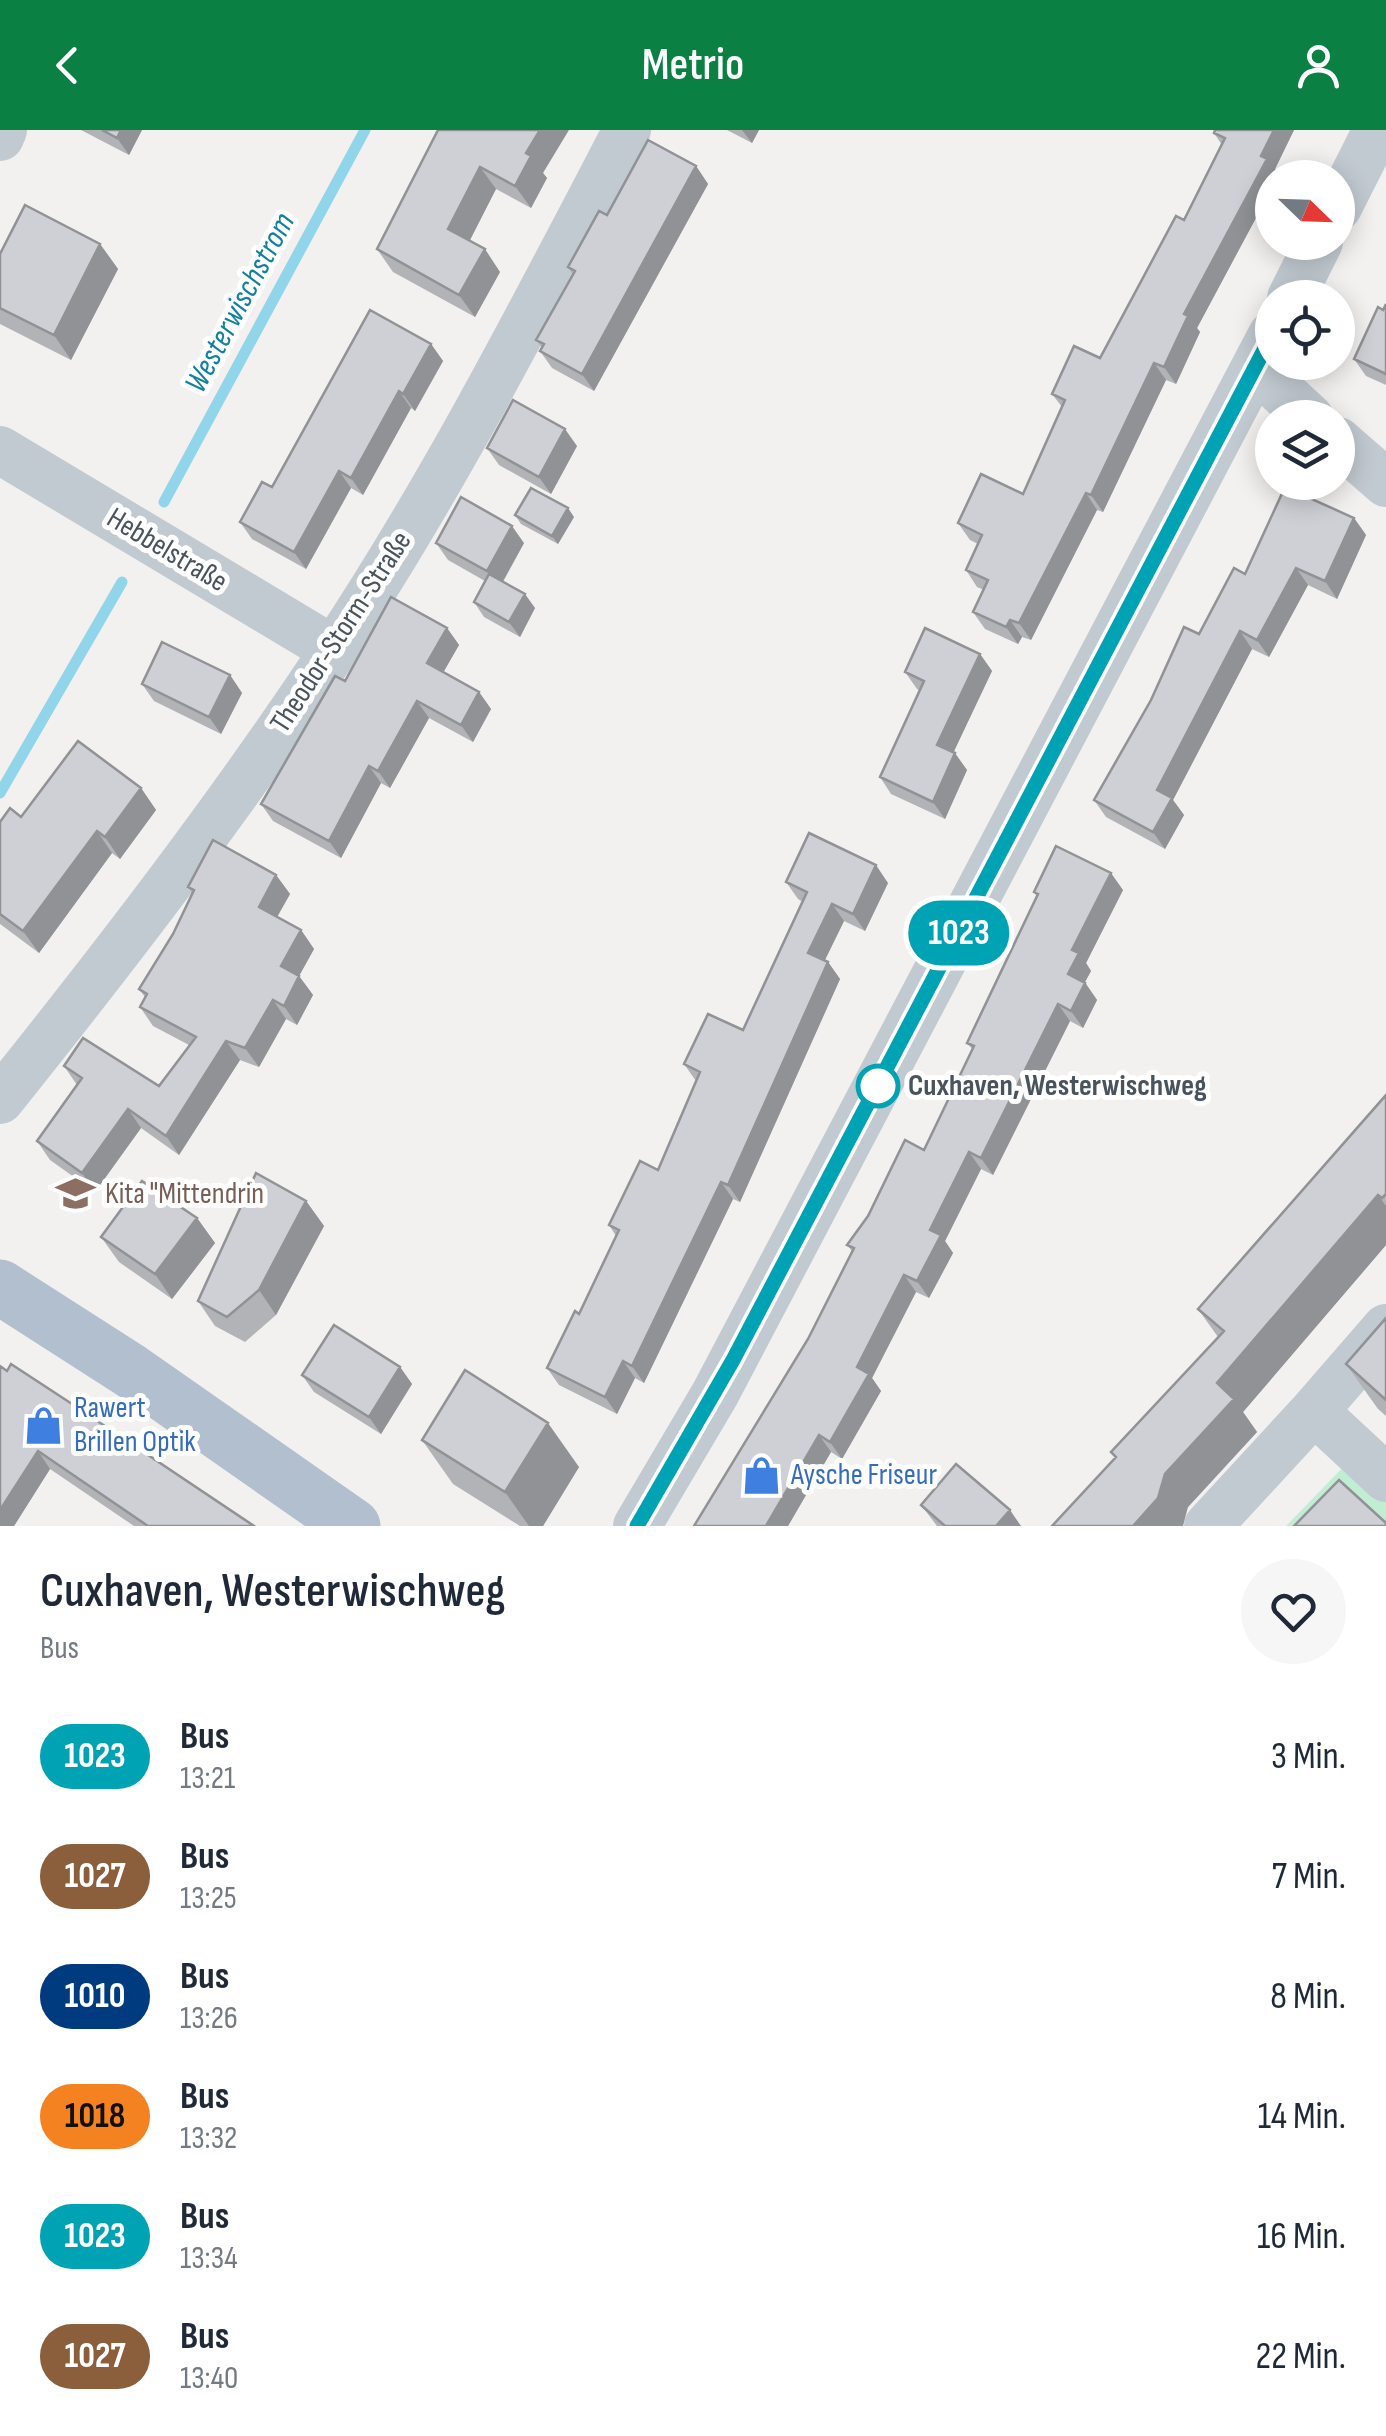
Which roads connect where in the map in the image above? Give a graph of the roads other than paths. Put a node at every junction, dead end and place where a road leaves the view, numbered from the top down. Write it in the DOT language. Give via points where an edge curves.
graph roads {
  1 [pos="3,130"];
  2 [pos="627,130"];
  3 [pos="1377,130"];
  4 [pos="0,137"];
  5 [pos="1355,173"];
  6 [pos="1255,368"];
  7 [pos="0,450"];
  8 [pos="1355,456"];
  9 [pos="1386,483"];
  10 [pos="334,650"];
  11 [pos="0,1100"];
  12 [pos="0,1287"];
  13 [pos="1386,1328"];
  14 [pos="1314,1410"];
  15 [pos="1386,1478"];
  16 [pos="352,1526"];
  17 [pos="637,1526"];
  18 [pos="1208,1526"];
  1 -- 4 [label="street"];
  2 -- 10 [label="street, Theodor-Storm-Straße" via="509,355"];
  3 -- 5 [label="street"];
  6 -- 17 [label="street" via="733,1360"];
  7 -- 10 [label="street, Hebbelstraße"];
  8 -- 9 [label="street"];
  10 -- 11 [label="street, Theodor-Storm-Straße" via="98,978"];
  12 -- 16 [label="main road"];
  13 -- 14 [label="street"];
  14 -- 15 [label="street"];
  14 -- 18 [label="street"];
}
